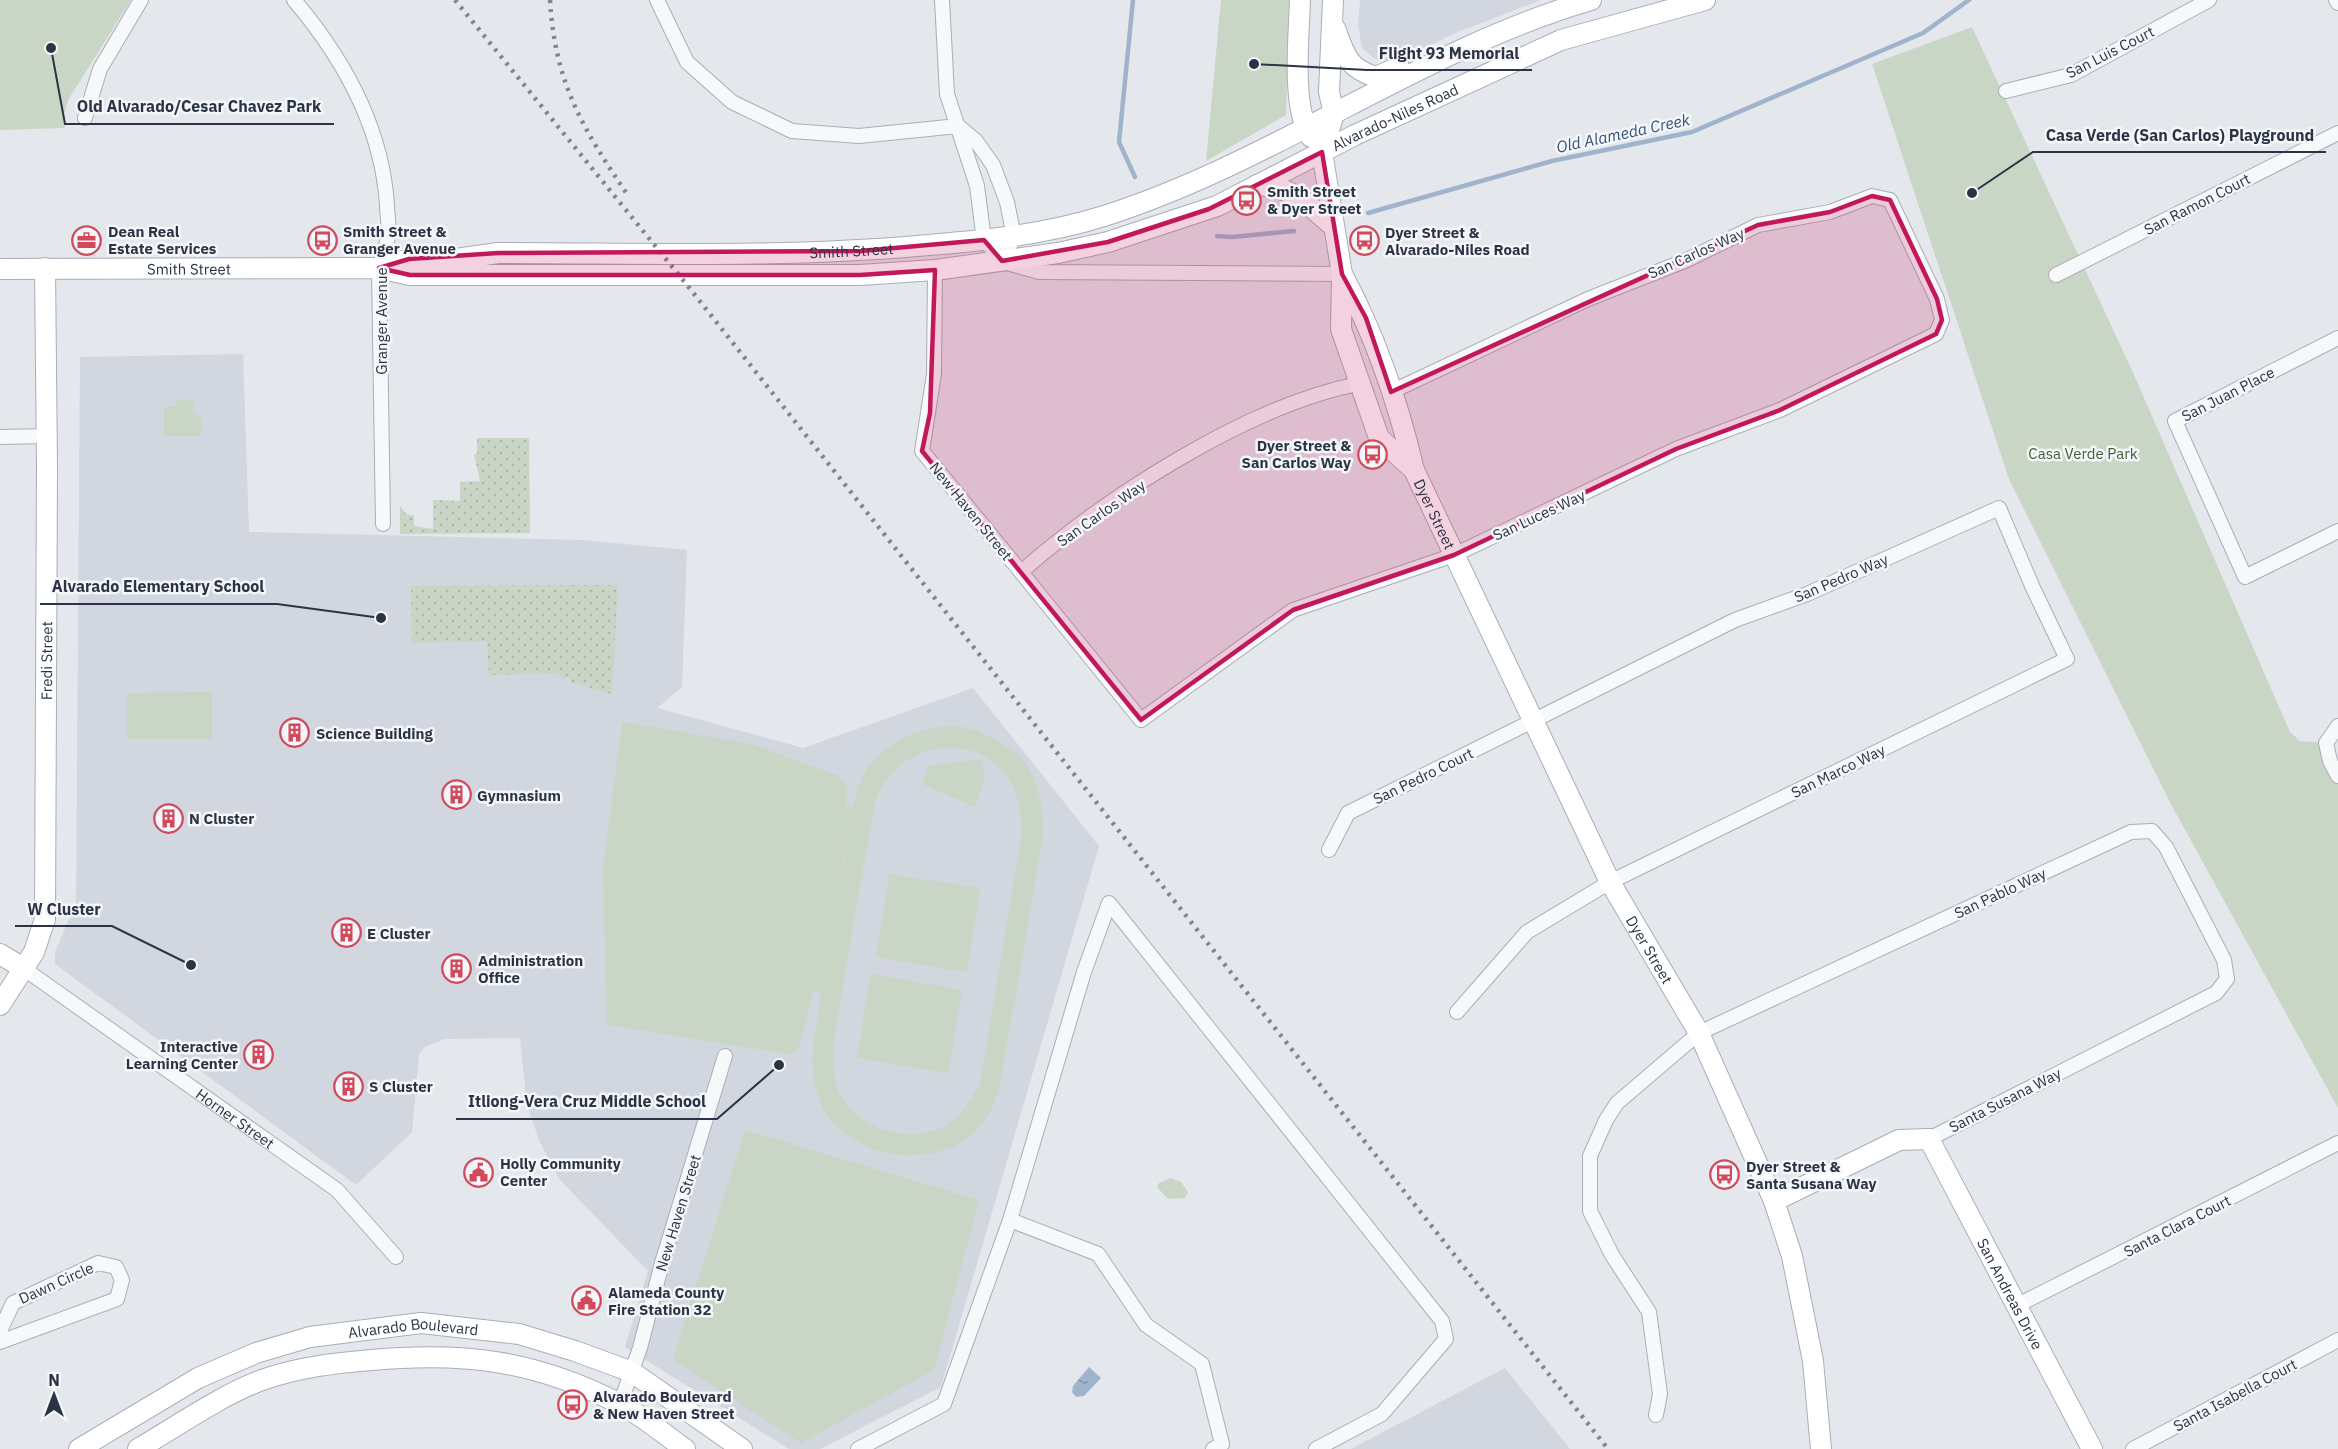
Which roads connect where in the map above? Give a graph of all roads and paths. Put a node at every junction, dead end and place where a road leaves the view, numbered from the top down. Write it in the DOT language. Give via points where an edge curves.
graph roads {
  1 [pos="141,0"];
  2 [pos="294,0"];
  3 [pos="657,0"];
  4 [pos="942,0"];
  5 [pos="1300,0"];
  6 [pos="1591,0"];
  7 [pos="1705,0"];
  8 [pos="2209,0"];
  9 [pos="1332,9"];
  10 [pos="1483,40"];
  11 [pos="2006,91"];
  12 [pos="1334,114"];
  13 [pos="85,118"];
  14 [pos="958,126"];
  15 [pos="1304,127"];
  16 [pos="2338,133"];
  17 [pos="1322,152"];
  18 [pos="1257,185"];
  19 [pos="1334,227"];
  20 [pos="1014,237"];
  21 [pos="984,240"];
  22 [pos="1002,261"];
  23 [pos="45,268"];
  24 [pos="379,268"];
  25 [pos="0,269"];
  26 [pos="935,270"];
  27 [pos="1342,274"];
  28 [pos="2056,275"];
  29 [pos="1942,320"];
  30 [pos="2338,338"];
  31 [pos="1358,384"];
  32 [pos="1390,392"];
  33 [pos="47,436"];
  34 [pos="0,437"];
  35 [pos="1414,470"];
  36 [pos="383,524"];
  37 [pos="2338,531"];
  38 [pos="1454,555"];
  39 [pos="1021,572"];
  40 [pos="2067,659"];
  41 [pos="1534,720"];
  42 [pos="2338,726"];
  43 [pos="2338,776"];
  44 [pos="1329,850"];
  45 [pos="1610,882"];
  46 [pos="0,954"];
  47 [pos="23,968"];
  48 [pos="2226,979"];
  49 [pos="0,1005"];
  50 [pos="1457,1012"];
  51 [pos="1699,1033"];
  52 [pos="725,1056"];
  53 [pos="1929,1139"];
  54 [pos="2338,1143"];
  55 [pos="1774,1201"];
  56 [pos="1010,1220"];
  57 [pos="396,1257"];
  58 [pos="2016,1306"];
  59 [pos="0,1331"];
  60 [pos="2338,1340"];
  61 [pos="0,1342"];
  62 [pos="632,1372"];
  63 [pos="620,1404"];
  64 [pos="1656,1416"];
  65 [pos="1220,1447"];
  66 [pos="79,1449"];
  67 [pos="138,1449"];
  68 [pos="686,1449"];
  69 [pos="742,1449"];
  70 [pos="858,1449"];
  71 [pos="1316,1449"];
  72 [pos="1821,1449"];
  73 [pos="2092,1449"];
  74 [pos="2133,1449"];
  1 -- 13 [label="street" via="100,69"];
  2 -- 24 [label="street, Granger Avenue" via="319,30 354,86 378,148 386,190 388,234"];
  3 -- 14 [label="street" via="687,62 732,102 792,131 859,136"];
  4 -- 14 [label="street" via="947,94"];
  5 -- 15 [label="main road" via="1299,72"];
  6 -- 10 [label="main road, Alvarado-Niles Road"];
  7 -- 17 [label="main road, Alvarado-Niles Road" via="1561,40"];
  8 -- 11 [label="street, San Luis Court" via="2071,75"];
  9 -- 10 [label="main road" via="1344,53 1359,72 1376,77 1453,43"];
  9 -- 12 [label="main road, Dyer Street" via="1329,92"];
  10 -- 12 [label="main road, Alvarado-Niles Road"];
  12 -- 15 [label="main road, Alvarado-Niles Road"];
  12 -- 17 [label="main road, Dyer Street"];
  14 -- 20 [label="street" via="976,141 993,165 1007,202"];
  14 -- 21 [label="street" via="977,186"];
  15 -- 17 [label="main road, Dyer Street"];
  15 -- 20 [label="main road, Smith Street" via="1209,175 1103,216"];
  16 -- 28 [label="street, San Ramon Court"];
  17 -- 18 [label="main road, Smith Street"];
  17 -- 19 [label="main road, Dyer Street"];
  18 -- 19 [label="main road" via="1278,186 1295,194"];
  18 -- 22 [label="main road, Smith Street" via="1209,210 1108,242"];
  19 -- 27 [label="main road, Dyer Street"];
  20 -- 21 [label="main road, Smith Street"];
  20 -- 22 [label="street"];
  21 -- 22 [label="street"];
  21 -- 24 [label="main road, Smith Street" via="861,251 498,253 449,260 409,259"];
  22 -- 26 [label="main road, Smith Street"];
  22 -- 27 [label="street, Smith Street" via="1039,272"];
  23 -- 24 [label="main road, Smith Street"];
  23 -- 25 [label="main road, Smith Street"];
  23 -- 33 [label="main road, Fredi Street"];
  24 -- 26 [label="main road, Smith Street" via="410,275 860,275"];
  24 -- 36 [label="street, Granger Avenue"];
  26 -- 39 [label="street, New Haven Street" via="934,374 922,451"];
  27 -- 31 [label="main road, Dyer Street" via="1341,329"];
  27 -- 32 [label="main road, Dyer Street" via="1366,318"];
  29 -- 32 [label="street, San Carlos Way" via="1937,299 1890,200 1872,196 1830,212 1758,225"];
  29 -- 38 [label="street, San Luces Way" via="1936,334 1780,410 1676,449"];
  30 -- 37 [label="street, San Juan Place" via="2175,421 2246,577"];
  31 -- 35 [label="main road, Dyer Street" via="1379,438"];
  31 -- 39 [label="street, San Carlos Way" via="1336,388 1233,428 1123,495"];
  32 -- 35 [label="main road, Dyer Street" via="1404,426"];
  33 -- 34 [label="street"];
  33 -- 47 [label="main road, Fredi Street" via="45,919 36,948"];
  35 -- 38 [label="main road, Dyer Street"];
  38 -- 39 [label="street, San Luces Way" via="1293,610 1141,720"];
  38 -- 41 [label="main road, Dyer Street"];
  40 -- 41 [label="street, San Pedro Way" via="1999,508 1807,594 1735,620"];
  40 -- 45 [label="street, San Marco Way"];
  41 -- 44 [label="street, San Pedro Court" via="1348,813"];
  41 -- 45 [label="main road, Dyer Street"];
  42 -- 43 [label="street" via="2326,743"];
  45 -- 50 [label="street, San Marco Way" via="1527,932"];
  45 -- 51 [label="main road, Dyer Street"];
  46 -- 47 [label="main road, Horner Street"];
  47 -- 49 [label="main road, Fredi Street"];
  47 -- 57 [label="street, Horner Street" via="337,1190"];
  48 -- 51 [label="street, San Pablo Way" via="2224,960 2166,847 2152,831 2130,832"];
  48 -- 53 [label="street, Santa Susana Way" via="2216,993"];
  51 -- 55 [label="main road, Dyer Street"];
  51 -- 64 [label="street" via="1617,1103 1590,1156 1590,1210 1612,1255 1649,1312 1660,1394"];
  52 -- 62 [label="street, New Haven Street"];
  53 -- 55 [label="main road, Santa Susana Way" via="1899,1140"];
  53 -- 58 [label="main road, San Andreas Drive"];
  54 -- 58 [label="street, Santa Clara Court"];
  55 -- 72 [label="main road, Dyer Street" via="1792,1256 1811,1349"];
  56 -- 65 [label="street" via="1098,1254 1146,1325 1202,1364"];
  56 -- 70 [label="street" via="944,1404"];
  56 -- 71 [label="street" via="1084,972 1109,903 1442,1321 1446,1339 1382,1414"];
  58 -- 73 [label="main road, San Andreas Drive"];
  59 -- 61 [label="street, Dawn Circle" via="13,1303 98,1263 116,1267 122,1280 117,1299"];
  60 -- 74 [label="street, Santa Isabella Court"];
  62 -- 63 [label="street, New Haven Street"];
  62 -- 66 [label="main road, Alvarado Boulevard" via="519,1334 429,1324 310,1337 256,1353 198,1378"];
  62 -- 69 [label="main road, Alvarado Boulevard"];
  63 -- 67 [label="main road, Alvarado Boulevard" via="525,1367 479,1358 420,1356 318,1365 263,1379"];
  63 -- 68 [label="main road, Alvarado Boulevard"];
}
